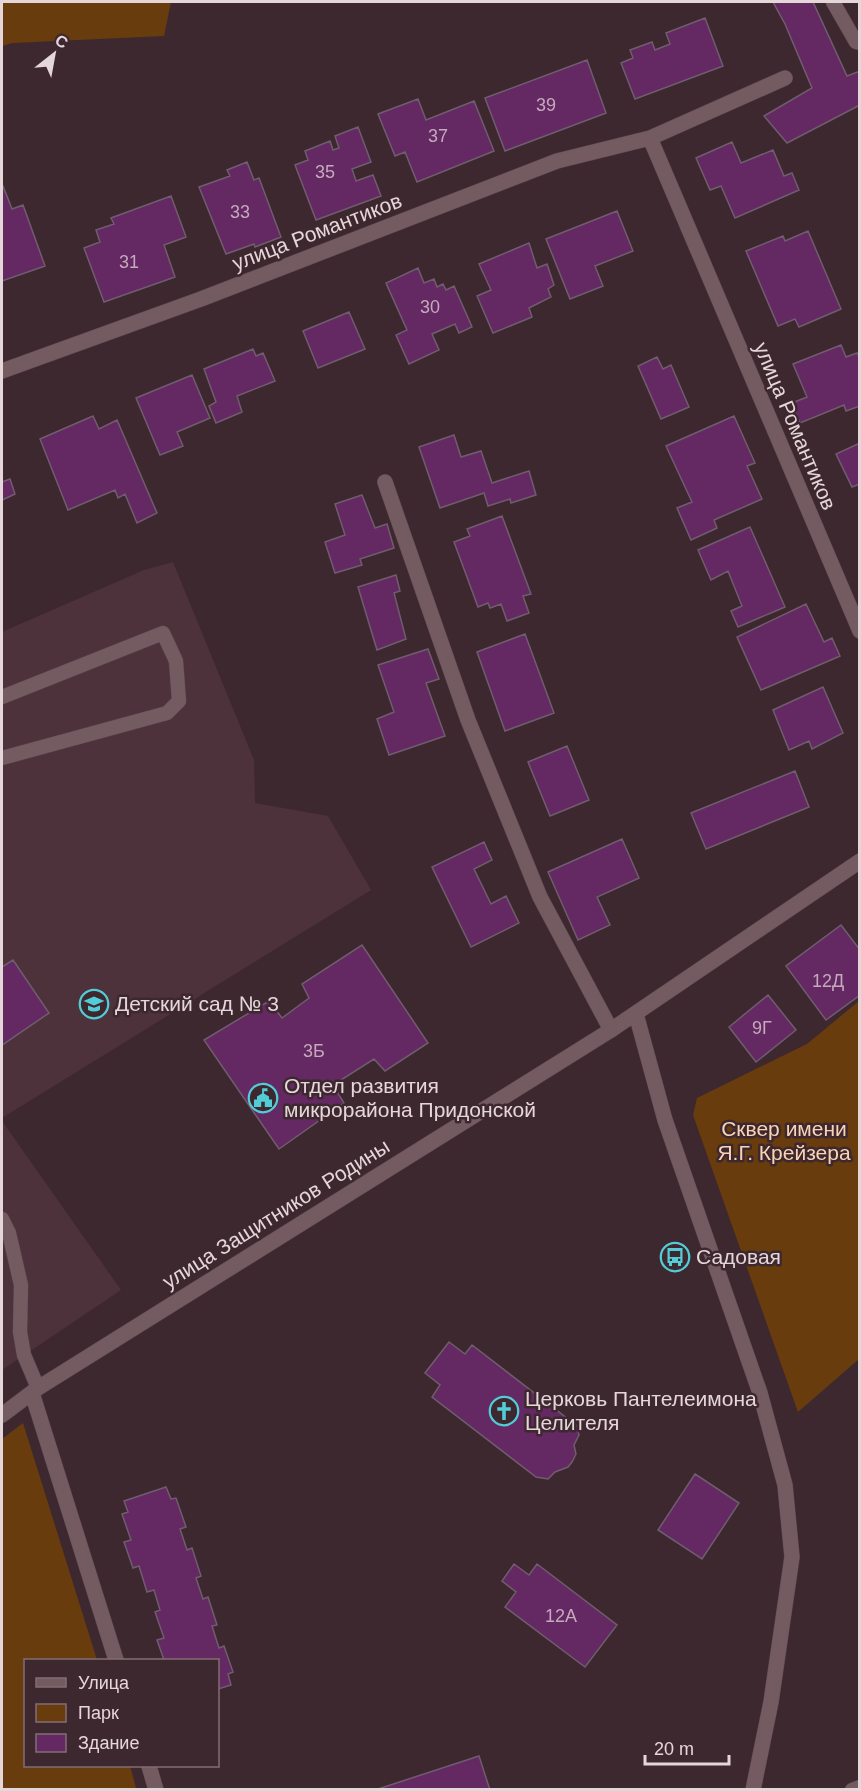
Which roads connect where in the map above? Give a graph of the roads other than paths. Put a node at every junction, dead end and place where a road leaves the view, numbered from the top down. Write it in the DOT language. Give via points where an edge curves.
graph roads {
  1 [pos="833,2"];
  2 [pos="860,43"];
  3 [pos="785,78"];
  4 [pos="650,138"];
  5 [pos="2,371"];
  6 [pos="385,483"];
  7 [pos="860,631"];
  8 [pos="2,698"];
  9 [pos="2,758"];
  10 [pos="860,861"];
  11 [pos="636,1014"];
  12 [pos="611,1030"];
  13 [pos="2,1219"];
  14 [pos="35,1390"];
  15 [pos="2,1415"];
  16 [pos="116,1659"];
  17 [pos="149,1767"];
  18 [pos="860,1787"];
  19 [pos="156,1790"];
  20 [pos="753,1790"];
  21 [pos="852,1790"];
  1 -- 2 [label="lane"];
  3 -- 4 [label="street, улица Романтиков"];
  4 -- 5 [label="street, улица Романтиков" via="557,161 201,299"];
  4 -- 7 [label="street, улица Романтиков"];
  6 -- 12 [label="street" via="468,720 526,864"];
  8 -- 9 [label="lane" via="164,633 176,661 179,701 167,713"];
  10 -- 11 [label="street, улица Защитников Родины"];
  11 -- 12 [label="street, улица Защитников Родины"];
  11 -- 20 [label="street" via="665,1120 760,1393 785,1485 792,1557 771,1702"];
  12 -- 14 [label="street, улица Защитников Родины"];
  13 -- 14 [label="lane" via="21,1286 20,1332"];
  14 -- 15 [label="street, улица Защитников Родины"];
  14 -- 16 [label="street"];
  17 -- 19 [label="street"];
  18 -- 21 [label="lane"];
}
